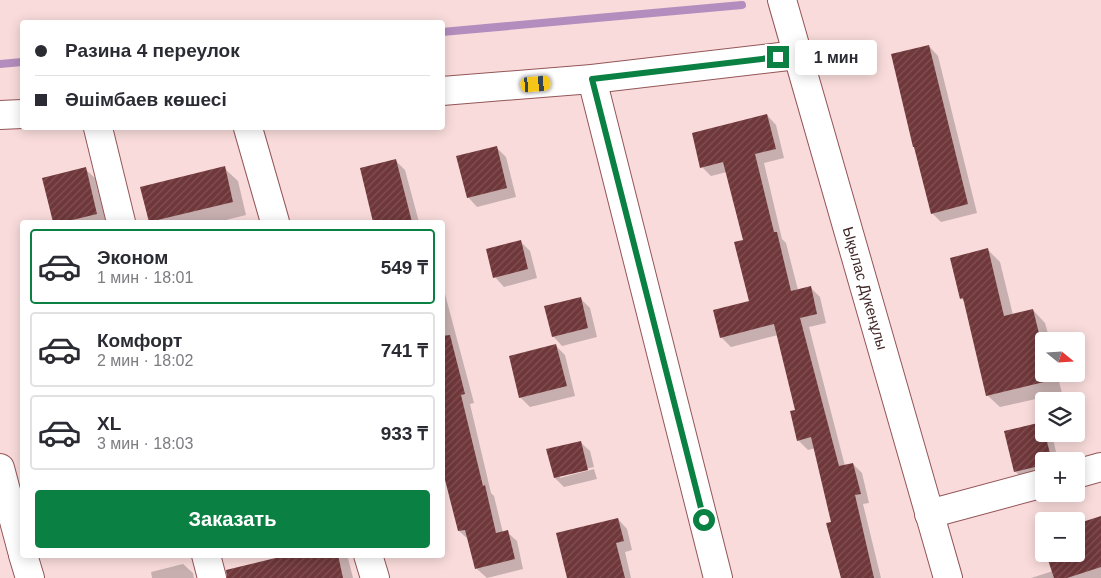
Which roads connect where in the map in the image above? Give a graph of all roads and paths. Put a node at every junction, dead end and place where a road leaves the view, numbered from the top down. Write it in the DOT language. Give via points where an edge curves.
graph roads {
  1 [pos="782,0"];
  2 [pos="797,55"];
  3 [pos="592,79"];
  4 [pos="445,91"];
  5 [pos="20,114"];
  6 [pos="0,115"];
  7 [pos="98,130"];
  8 [pos="249,130"];
  9 [pos="121,220"];
  10 [pos="273,220"];
  11 [pos="1101,467"];
  12 [pos="0,468"];
  13 [pos="1085,471"];
  14 [pos="1035,485"];
  15 [pos="929,514"];
  16 [pos="20,542"];
  17 [pos="24,558"];
  18 [pos="207,558"];
  19 [pos="369,558"];
  20 [pos="30,578"];
  21 [pos="212,578"];
  22 [pos="375,578"];
  23 [pos="718,578"];
  24 [pos="948,578"];
  1 -- 2 [label="street, Ықылас Дүкенұлы"];
  2 -- 3 [label="street"];
  2 -- 15 [label="street, Ықылас Дүкенұлы"];
  3 -- 4 [label="street"];
  3 -- 23 [label="street"];
  5 -- 6 [label="street"];
  7 -- 9 [label="street"];
  8 -- 10 [label="street"];
  11 -- 13 [label="street"];
  12 -- 16 [label="street"];
  14 -- 15 [label="street"];
  15 -- 24 [label="street, Ықылас Дүкенұлы"];
  17 -- 20 [label="street"];
  18 -- 21 [label="street"];
  19 -- 22 [label="street"];
}
